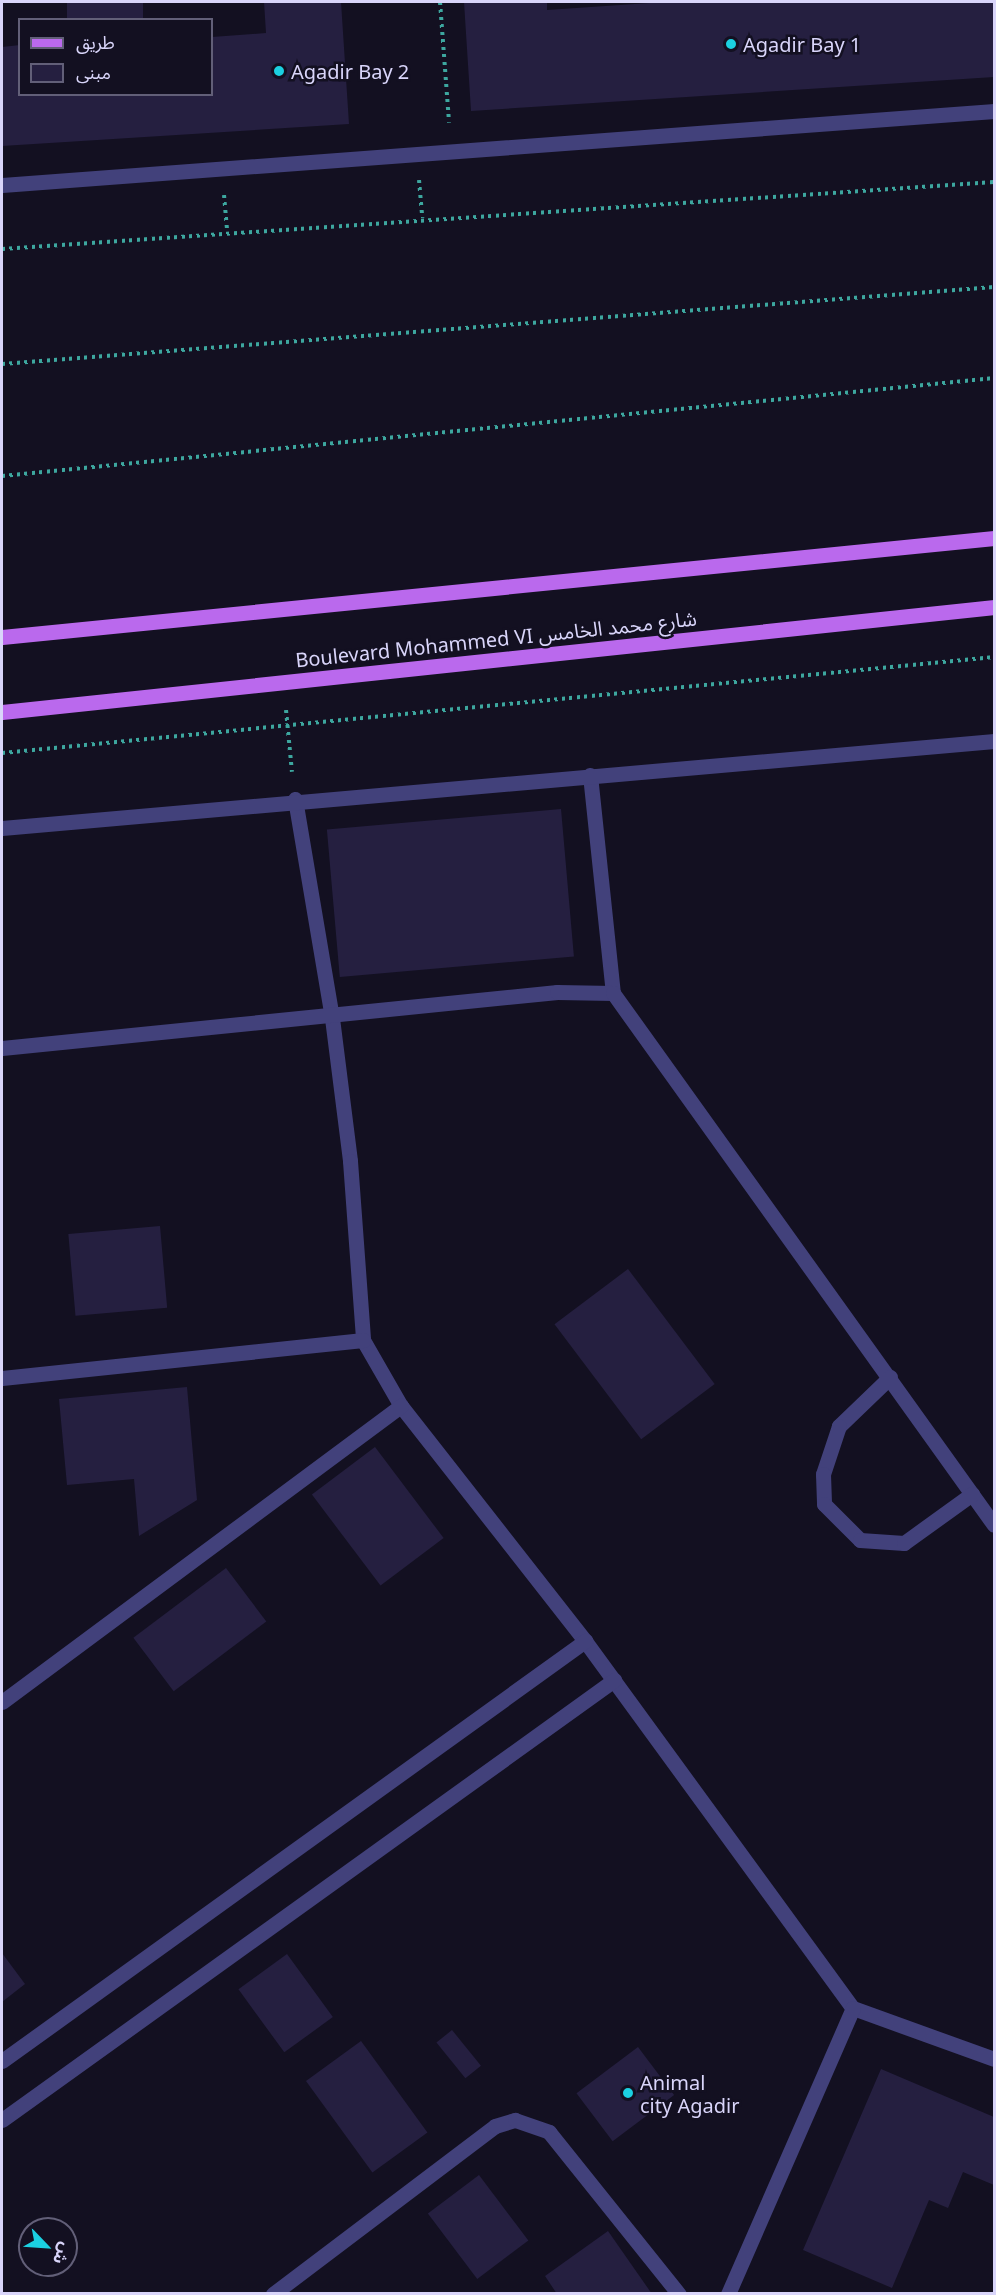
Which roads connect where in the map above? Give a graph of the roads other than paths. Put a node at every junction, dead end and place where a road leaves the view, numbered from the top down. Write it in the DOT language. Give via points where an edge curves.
graph roads {
  1 [pos="994,111"];
  2 [pos="2,184"];
  3 [pos="994,538"];
  4 [pos="994,607"];
  5 [pos="2,637"];
  6 [pos="2,712"];
  7 [pos="992,745"];
  8 [pos="590,775"];
  9 [pos="295,799"];
  10 [pos="2,828"];
  11 [pos="613,993"];
  12 [pos="332,1018"];
  13 [pos="2,1048"];
  14 [pos="363,1340"];
  15 [pos="890,1377"];
  16 [pos="2,1378"];
  17 [pos="401,1406"];
  18 [pos="972,1494"];
  19 [pos="994,1525"];
  20 [pos="585,1641"];
  21 [pos="614,1680"];
  22 [pos="2,1702"];
  23 [pos="854,2008"];
  24 [pos="994,2059"];
  25 [pos="2,2061"];
  26 [pos="2,2120"];
  27 [pos="273,2294"];
  28 [pos="679,2294"];
  29 [pos="729,2294"];
  1 -- 2 [label="street"];
  3 -- 5 [label="main road"];
  4 -- 6 [label="main road, Boulevard Mohammed VI شارع محمد الخامس"];
  7 -- 8 [label="street"];
  8 -- 9 [label="street"];
  8 -- 11 [label="street"];
  9 -- 10 [label="street"];
  9 -- 12 [label="street"];
  11 -- 12 [label="street" via="557,992"];
  11 -- 15 [label="street"];
  12 -- 13 [label="street"];
  12 -- 14 [label="street" via="350,1161"];
  14 -- 16 [label="street"];
  14 -- 17 [label="street"];
  15 -- 18 [label="street"];
  15 -- 18 [label="street" via="839,1426 823,1474 824,1504 860,1540 904,1543"];
  17 -- 20 [label="street"];
  17 -- 22 [label="street"];
  18 -- 19 [label="street"];
  20 -- 21 [label="street"];
  20 -- 25 [label="street"];
  21 -- 23 [label="street"];
  21 -- 26 [label="street"];
  23 -- 24 [label="street"];
  23 -- 29 [label="street"];
  27 -- 28 [label="street" via="495,2126 515,2120 549,2132"];
}
